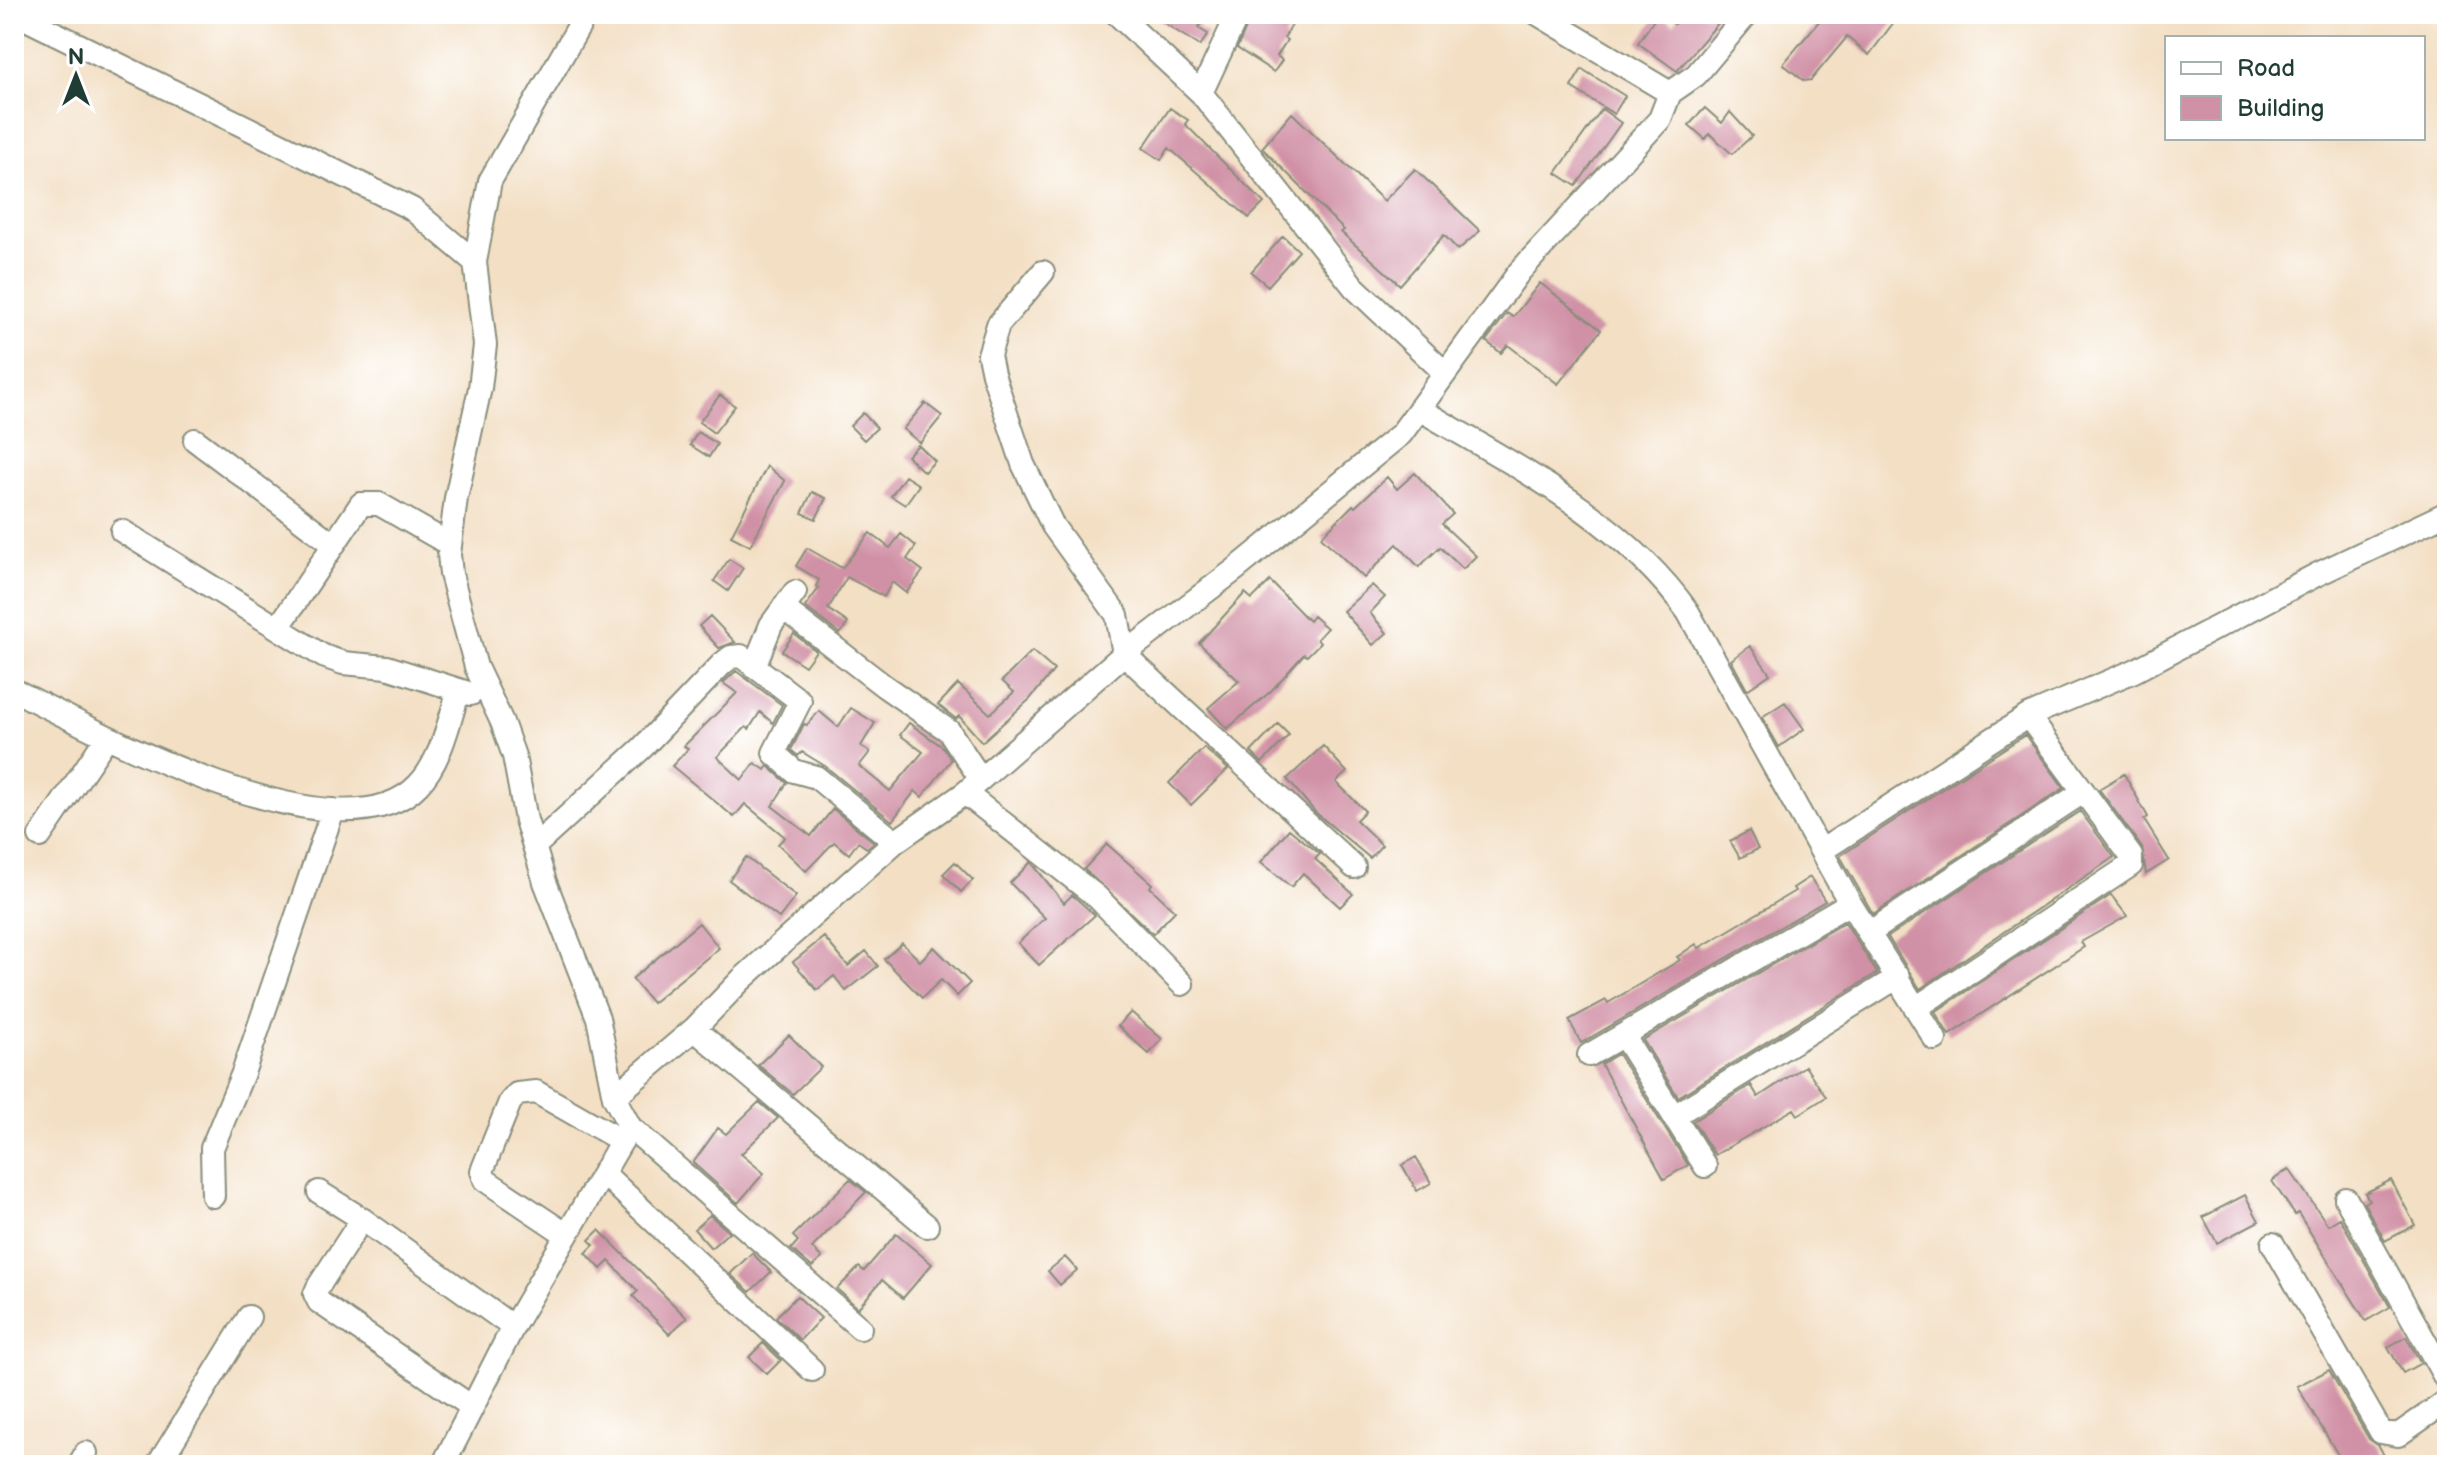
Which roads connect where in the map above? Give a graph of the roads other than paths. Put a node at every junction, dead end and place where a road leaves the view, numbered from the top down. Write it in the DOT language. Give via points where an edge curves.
graph roads {
  1 [pos="16,14"];
  2 [pos="586,14"];
  3 [pos="1117,14"];
  4 [pos="1238,14"];
  5 [pos="1538,14"];
  6 [pos="1747,14"];
  7 [pos="1201,93"];
  8 [pos="1670,93"];
  9 [pos="475,262"];
  10 [pos="1043,272"];
  11 [pos="1444,372"];
  12 [pos="1421,410"];
  13 [pos="195,440"];
  14 [pos="2447,513"];
  15 [pos="122,531"];
  16 [pos="333,544"];
  17 [pos="449,544"];
  18 [pos="278,628"];
  19 [pos="1124,654"];
  20 [pos="754,667"];
  21 [pos="14,690"];
  22 [pos="459,690"];
  23 [pos="493,701"];
  24 [pos="2028,716"];
  25 [pos="107,737"];
  26 [pos="972,786"];
  27 [pos="2083,792"];
  28 [pos="333,810"];
  29 [pos="40,836"];
  30 [pos="895,842"];
  31 [pos="535,846"];
  32 [pos="1821,851"];
  33 [pos="1354,867"];
  34 [pos="1850,903"];
  35 [pos="1869,933"];
  36 [pos="1898,977"];
  37 [pos="1182,984"];
  38 [pos="1916,1008"];
  39 [pos="694,1029"];
  40 [pos="1623,1035"];
  41 [pos="1935,1039"];
  42 [pos="1589,1055"];
  43 [pos="614,1097"];
  44 [pos="1674,1116"];
  45 [pos="626,1134"];
  46 [pos="1705,1166"];
  47 [pos="603,1173"];
  48 [pos="319,1192"];
  49 [pos="213,1196"];
  50 [pos="2346,1199"];
  51 [pos="362,1219"];
  52 [pos="927,1226"];
  53 [pos="567,1235"];
  54 [pos="2273,1244"];
  55 [pos="249,1317"];
  56 [pos="513,1327"];
  57 [pos="860,1328"];
  58 [pos="812,1370"];
  59 [pos="2447,1381"];
  60 [pos="2447,1401"];
  61 [pos="472,1407"];
  62 [pos="158,1465"];
  63 [pos="443,1465"];
  1 -- 9 [label="street" via="412,209"];
  2 -- 9 [label="street" via="490,181"];
  3 -- 7 [label="street"];
  4 -- 7 [label="street"];
  5 -- 8 [label="street"];
  6 -- 8 [label="street" via="1696,75"];
  7 -- 11 [label="street" via="1354,287"];
  8 -- 11 [label="street" via="1660,119 1520,271"];
  9 -- 17 [label="street" via="485,345"];
  10 -- 19 [label="street" via="998,325 989,355 993,374 1023,464 1053,526 1117,615"];
  11 -- 12 [label="street"];
  12 -- 19 [label="street" via="1372,461"];
  12 -- 32 [label="street" via="1577,504 1665,581 1688,612"];
  13 -- 16 [label="street"];
  14 -- 24 [label="street" via="2134,671"];
  15 -- 18 [label="street"];
  16 -- 17 [label="street" via="354,512 369,502"];
  16 -- 18 [label="street"];
  17 -- 23 [label="street" via="451,574 476,667"];
  18 -- 22 [label="street" via="343,663 387,667"];
  19 -- 26 [label="street"];
  19 -- 33 [label="street"];
  20 -- 26 [label="street" via="771,625 789,600 884,686 949,731"];
  20 -- 30 [label="street" via="800,701 774,753 794,771 816,777"];
  20 -- 31 [label="street" via="741,656 722,664 642,748"];
  21 -- 25 [label="street"];
  22 -- 23 [label="street"];
  22 -- 28 [label="street" via="437,754 419,785 397,802"];
  23 -- 31 [label="street" via="514,756"];
  24 -- 27 [label="street"];
  24 -- 32 [label="street"];
  25 -- 28 [label="street" via="262,800"];
  25 -- 29 [label="street"];
  26 -- 30 [label="street"];
  26 -- 37 [label="street" via="1097,897"];
  27 -- 35 [label="street"];
  27 -- 38 [label="street" via="2131,856 2131,865"];
  28 -- 49 [label="street" via="212,1148"];
  30 -- 39 [label="street"];
  31 -- 43 [label="street" via="598,1018"];
  32 -- 34 [label="street"];
  34 -- 35 [label="street"];
  34 -- 40 [label="street"];
  35 -- 36 [label="street"];
  36 -- 38 [label="street"];
  36 -- 44 [label="street"];
  38 -- 41 [label="street"];
  39 -- 43 [label="street"];
  39 -- 52 [label="street"];
  40 -- 42 [label="street"];
  40 -- 44 [label="street"];
  43 -- 45 [label="street"];
  44 -- 46 [label="street"];
  45 -- 47 [label="street"];
  45 -- 53 [label="street" via="536,1092 517,1094 510,1102 482,1171 485,1180"];
  45 -- 57 [label="street"];
  47 -- 53 [label="street"];
  47 -- 58 [label="street"];
  48 -- 51 [label="street"];
  50 -- 59 [label="street"];
  51 -- 56 [label="street"];
  51 -- 61 [label="street" via="318,1287 319,1302"];
  53 -- 56 [label="street"];
  54 -- 60 [label="street" via="2381,1432 2398,1435"];
  55 -- 62 [label="street"];
  56 -- 61 [label="street"];
  61 -- 63 [label="street"];
}
